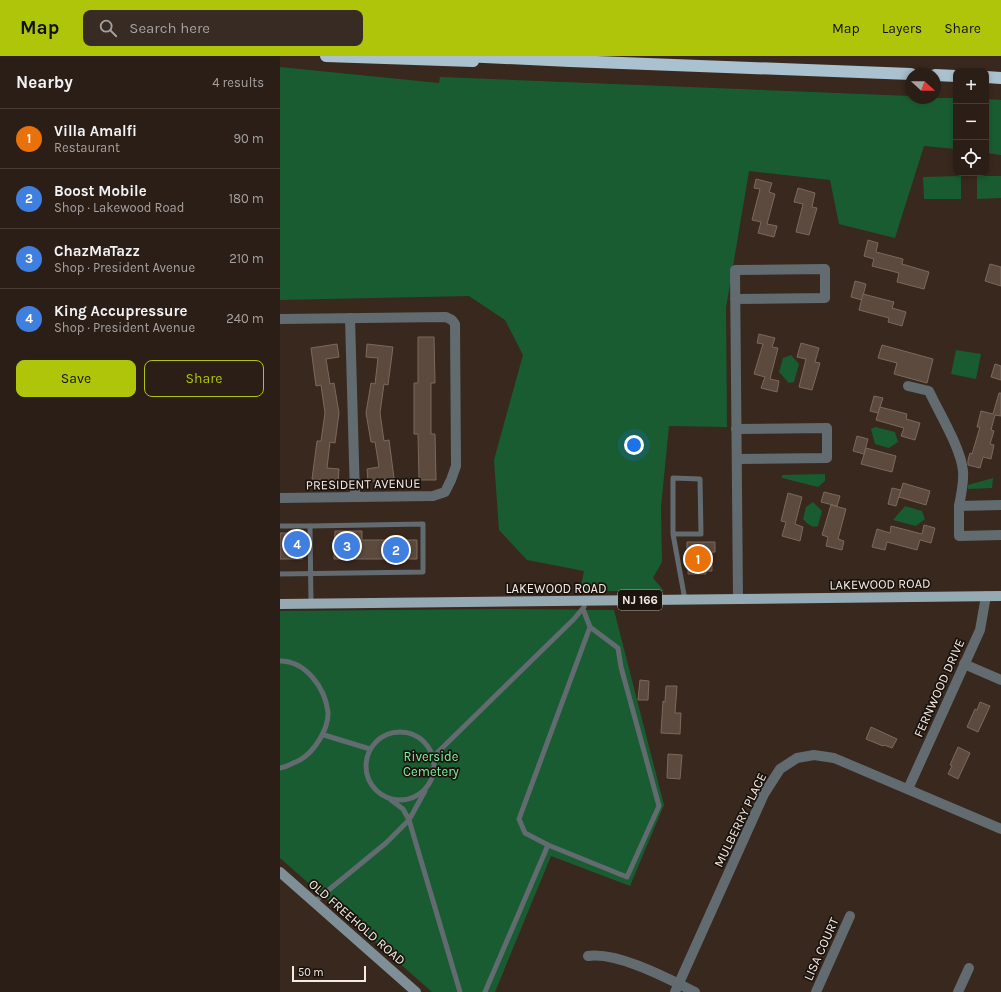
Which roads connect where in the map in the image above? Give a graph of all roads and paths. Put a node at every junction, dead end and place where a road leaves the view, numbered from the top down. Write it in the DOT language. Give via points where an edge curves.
graph roads {
  1 [pos="326,56"];
  2 [pos="464,56"];
  3 [pos="570,61"];
  4 [pos="905,74"];
  5 [pos="941,75"];
  6 [pos="953,76"];
  7 [pos="989,77"];
  8 [pos="1001,78"];
  9 [pos="735,299"];
  10 [pos="350,318"];
  11 [pos="280,319"];
  12 [pos="908,386"];
  13 [pos="736,429"];
  14 [pos="736,459"];
  15 [pos="355,497"];
  16 [pos="280,498"];
  17 [pos="1001,505"];
  18 [pos="959,506"];
  19 [pos="280,526"];
  20 [pos="310,526"];
  21 [pos="673,534"];
  22 [pos="1001,535"];
  23 [pos="280,574"];
  24 [pos="311,574"];
  25 [pos="986,596"];
  26 [pos="1001,596"];
  27 [pos="738,599"];
  28 [pos="685,600"];
  29 [pos="311,603"];
  30 [pos="280,604"];
  31 [pos="585,605"];
  32 [pos="590,627"];
  33 [pos="280,660"];
  34 [pos="964,664"];
  35 [pos="1001,680"];
  36 [pos="324,735"];
  37 [pos="370,749"];
  38 [pos="433,760"];
  39 [pos="280,768"];
  40 [pos="430,782"];
  41 [pos="908,788"];
  42 [pos="391,799"];
  43 [pos="409,820"];
  44 [pos="1001,829"];
  45 [pos="548,845"];
  46 [pos="280,872"];
  47 [pos="314,902"];
  48 [pos="850,916"];
  49 [pos="588,956"];
  50 [pos="969,968"];
  51 [pos="677,988"];
  52 [pos="416,992"];
  53 [pos="460,992"];
  54 [pos="485,992"];
  55 [pos="695,992"];
  56 [pos="816,992"];
  57 [pos="958,992"];
  1 -- 3 [label="highway" via="519,62"];
  2 -- 3 [label="highway"];
  3 -- 4 [label="highway"];
  5 -- 6 [label="highway"];
  7 -- 8 [label="highway"];
  9 -- 9 [label="street" via="735,270 825,269 825,298"];
  9 -- 13 [label="street"];
  10 -- 11 [label="street"];
  10 -- 15 [label="street"];
  10 -- 15 [label="street, PRESIDENT AVENUE" via="446,318 455,324 456,466 445,492 433,496"];
  12 -- 18 [label="street" via="929,391 958,451 963,471"];
  13 -- 14 [label="street"];
  13 -- 14 [label="street" via="827,428 827,458"];
  14 -- 27 [label="street"];
  15 -- 16 [label="street, PRESIDENT AVENUE"];
  17 -- 18 [label="street"];
  18 -- 22 [label="street" via="959,536"];
  19 -- 20 [label="lane"];
  20 -- 24 [label="lane"];
  20 -- 24 [label="lane" via="423,524 423,572"];
  21 -- 21 [label="lane" via="673,478 700,479 701,534"];
  21 -- 28 [label="lane"];
  23 -- 24 [label="lane"];
  24 -- 29 [label="lane"];
  25 -- 26 [label="main road, LAKEWOOD ROAD / NJ 166"];
  25 -- 27 [label="main road, LAKEWOOD ROAD / NJ 166"];
  25 -- 34 [label="street, FERNWOOD DRIVE" via="980,630"];
  27 -- 28 [label="main road, LAKEWOOD ROAD / NJ 166"];
  28 -- 31 [label="main road, LAKEWOOD ROAD / NJ 166"];
  29 -- 30 [label="main road, LAKEWOOD ROAD / NJ 166"];
  29 -- 31 [label="main road, LAKEWOOD ROAD / NJ 166"];
  31 -- 32 [label="lane"];
  31 -- 38 [label="lane" via="437,753"];
  32 -- 45 [label="lane" via="519,819 524,834"];
  32 -- 45 [label="lane" via="618,648 659,806 627,877"];
  33 -- 36 [label="lane" via="303,668 320,685 328,713"];
  34 -- 35 [label="street"];
  34 -- 41 [label="street, FERNWOOD DRIVE"];
  36 -- 37 [label="lane"];
  36 -- 39 [label="lane" via="307,756 286,768"];
  37 -- 38 [label="lane" via="388,734 400,732 422,740"];
  37 -- 42 [label="lane" via="366,760 368,780 381,795"];
  38 -- 40 [label="lane"];
  40 -- 42 [label="lane" via="416,796 408,799"];
  40 -- 43 [label="lane"];
  41 -- 44 [label="street, MULBERRY PLACE"];
  41 -- 51 [label="street, MULBERRY PLACE" via="834,758 814,755 797,758 780,769 764,794"];
  42 -- 43 [label="lane" via="403,809"];
  43 -- 47 [label="lane" via="386,843"];
  43 -- 53 [label="lane"];
  45 -- 54 [label="lane"];
  46 -- 47 [label="main road, OLD FREEHOLD ROAD"];
  47 -- 52 [label="main road, OLD FREEHOLD ROAD"];
  48 -- 56 [label="street, LISA COURT"];
  49 -- 51 [label="street" via="622,960"];
  50 -- 57 [label="street"];
  51 -- 55 [label="street"];
}
